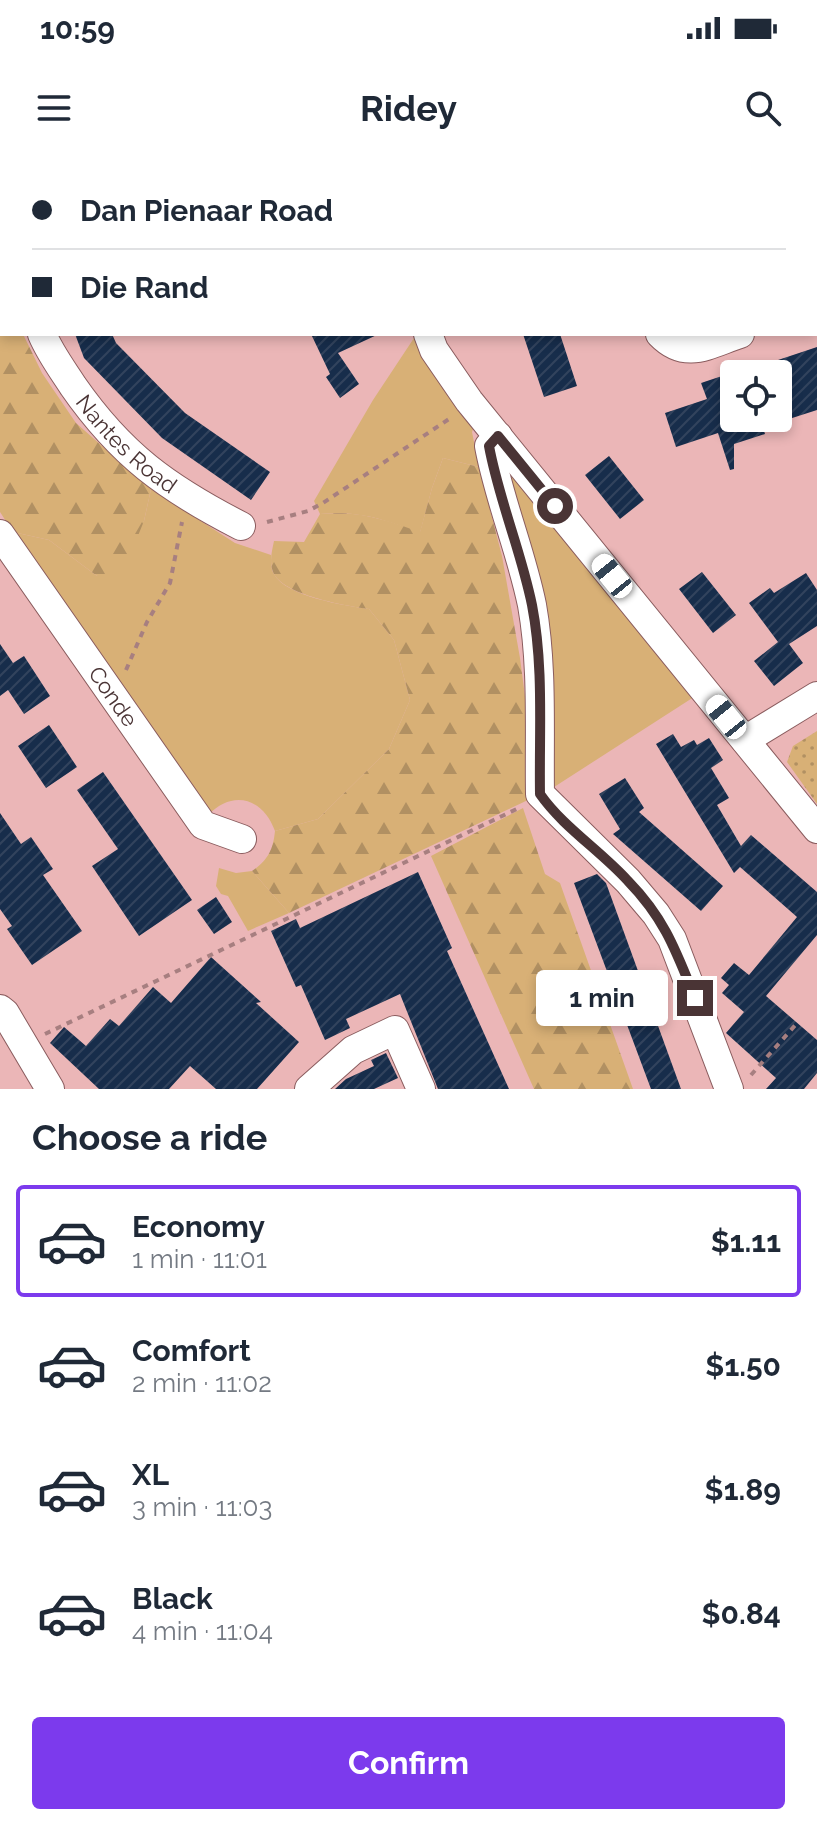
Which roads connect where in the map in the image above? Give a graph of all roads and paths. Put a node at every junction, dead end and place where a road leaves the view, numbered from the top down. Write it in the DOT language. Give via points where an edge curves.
graph roads {
  1 [pos="43,336"];
  2 [pos="429,336"];
  3 [pos="662,336"];
  4 [pos="734,336"];
  5 [pos="469,401"];
  6 [pos="498,436"];
  7 [pos="187,496"];
  8 [pos="241,526"];
  9 [pos="0,534"];
  10 [pos="109,692"];
  11 [pos="817,696"];
  12 [pos="745,740"];
  13 [pos="541,797"];
  14 [pos="817,829"];
  15 [pos="242,839"];
  16 [pos="0,1009"];
  17 [pos="798,1022"];
  18 [pos="25,1044"];
  19 [pos="729,1088"];
  20 [pos="50,1089"];
  21 [pos="309,1089"];
  22 [pos="421,1089"];
  1 -- 7 [label="street, Nantes Road" via="94,416 128,453"];
  2 -- 5 [label="street"];
  3 -- 4 [label="street" via="671,346 690,351"];
  5 -- 6 [label="street"];
  5 -- 8 [label="path" via="453,417 315,507"];
  6 -- 12 [label="street"];
  6 -- 13 [label="street" via="489,446 494,476 525,576 537,645"];
  7 -- 8 [label="street, Nantes Road"];
  7 -- 10 [label="path" via="170,583 123,678"];
  9 -- 10 [label="street, Conde"];
  10 -- 15 [label="street, Conde" via="203,825"];
  11 -- 12 [label="street"];
  12 -- 14 [label="street"];
  13 -- 18 [label="path"];
  13 -- 19 [label="street" via="656,914 672,939"];
  16 -- 18 [label="street"];
  17 -- 19 [label="path" via="745,1082"];
  18 -- 20 [label="street"];
  21 -- 22 [label="street" via="353,1050 395,1030"];
}
